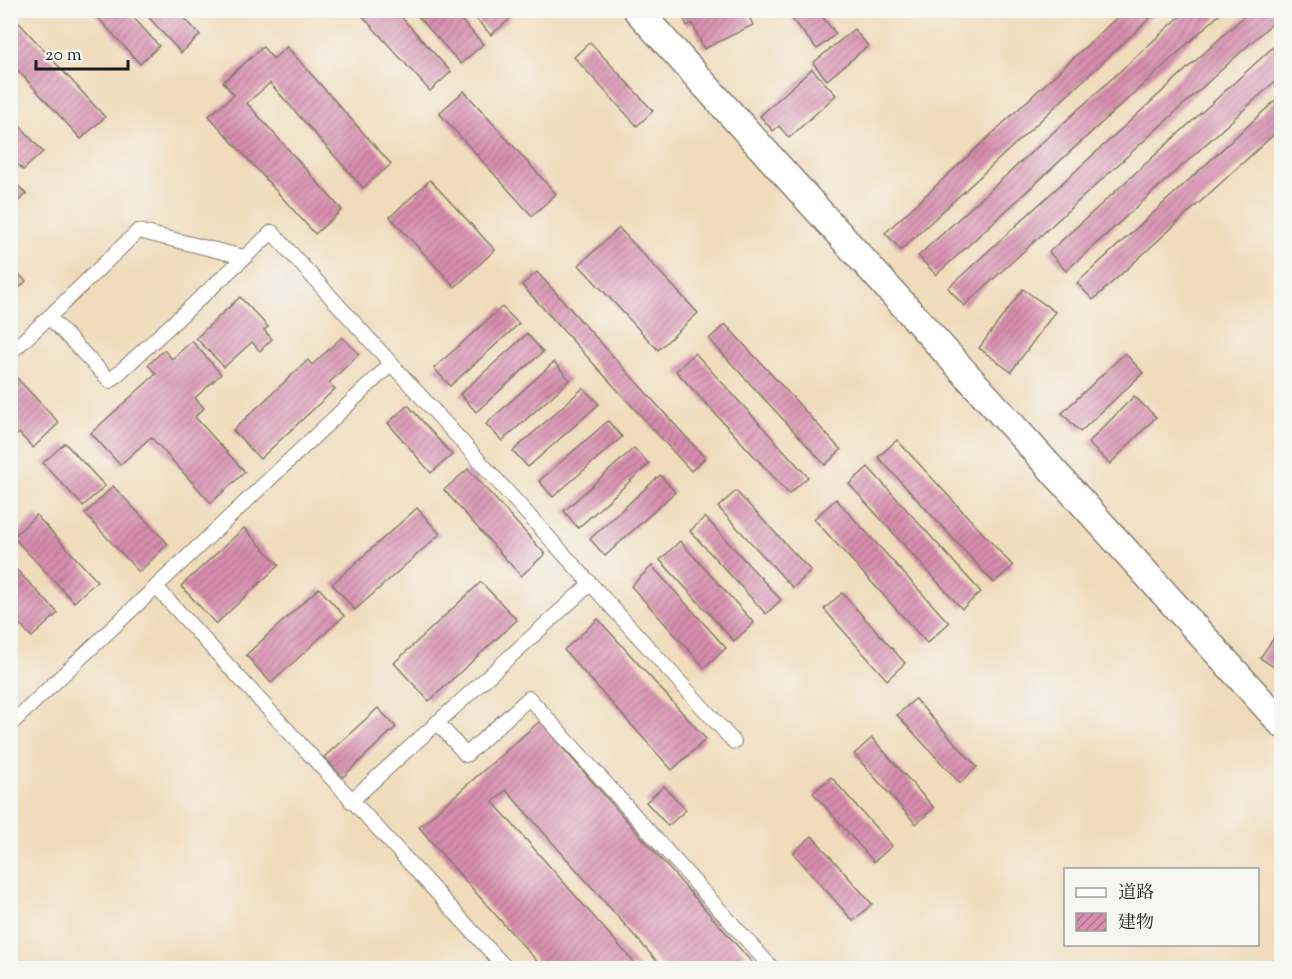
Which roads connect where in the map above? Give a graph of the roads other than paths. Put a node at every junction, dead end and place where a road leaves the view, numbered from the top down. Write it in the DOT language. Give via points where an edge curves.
graph roads {
  1 [pos="637,10"];
  2 [pos="244,257"];
  3 [pos="49,317"];
  4 [pos="10,353"];
  5 [pos="391,364"];
  6 [pos="590,584"];
  7 [pos="156,587"];
  8 [pos="437,722"];
  9 [pos="1281,724"];
  10 [pos="10,725"];
  11 [pos="734,742"];
  12 [pos="351,801"];
  13 [pos="506,969"];
  14 [pos="772,969"];
  1 -- 9 [label="street"];
  2 -- 3 [label="lane" via="138,231"];
  2 -- 3 [label="lane" via="110,381"];
  2 -- 5 [label="lane" via="272,232"];
  3 -- 4 [label="lane"];
  5 -- 6 [label="lane"];
  5 -- 7 [label="lane"];
  6 -- 8 [label="lane"];
  6 -- 11 [label="lane"];
  7 -- 10 [label="lane"];
  7 -- 12 [label="lane"];
  8 -- 12 [label="lane"];
  8 -- 14 [label="lane" via="466,755 529,698"];
  12 -- 13 [label="lane"];
}
